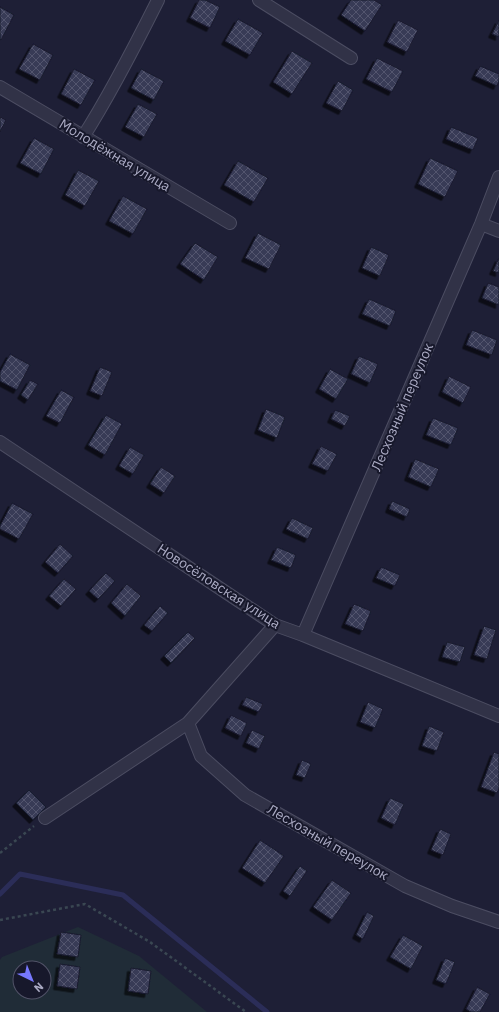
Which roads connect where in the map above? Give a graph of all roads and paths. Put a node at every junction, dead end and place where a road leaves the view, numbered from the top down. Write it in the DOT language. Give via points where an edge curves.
graph roads {
  1 [pos="158,0"];
  2 [pos="259,0"];
  3 [pos="351,58"];
  4 [pos="0,87"];
  5 [pos="83,137"];
  6 [pos="499,178"];
  7 [pos="230,224"];
  8 [pos="481,224"];
  9 [pos="499,231"];
  10 [pos="0,442"];
  11 [pos="275,625"];
  12 [pos="303,635"];
  13 [pos="499,716"];
  14 [pos="188,723"];
  15 [pos="45,818"];
  16 [pos="0,853"];
  17 [pos="0,920"];
  18 [pos="499,922"];
  19 [pos="246,1012"];
  1 -- 5 [label="street"];
  2 -- 3 [label="street"];
  4 -- 5 [label="street, Молодёжная улица"];
  5 -- 7 [label="street, Молодёжная улица"];
  6 -- 8 [label="street, Лесхозный переулок"];
  8 -- 9 [label="street"];
  8 -- 12 [label="street, Лесхозный переулок"];
  10 -- 11 [label="street, Новосёловская улица"];
  11 -- 12 [label="street, Новосёловская улица"];
  11 -- 14 [label="street"];
  12 -- 13 [label="street, Новосёловская улица"];
  14 -- 15 [label="street"];
  14 -- 18 [label="street, Лесхозный переулок" via="201,756 246,795 405,886"];
  15 -- 16 [label="path"];
  17 -- 19 [label="path" via="85,904 150,942"];
}
